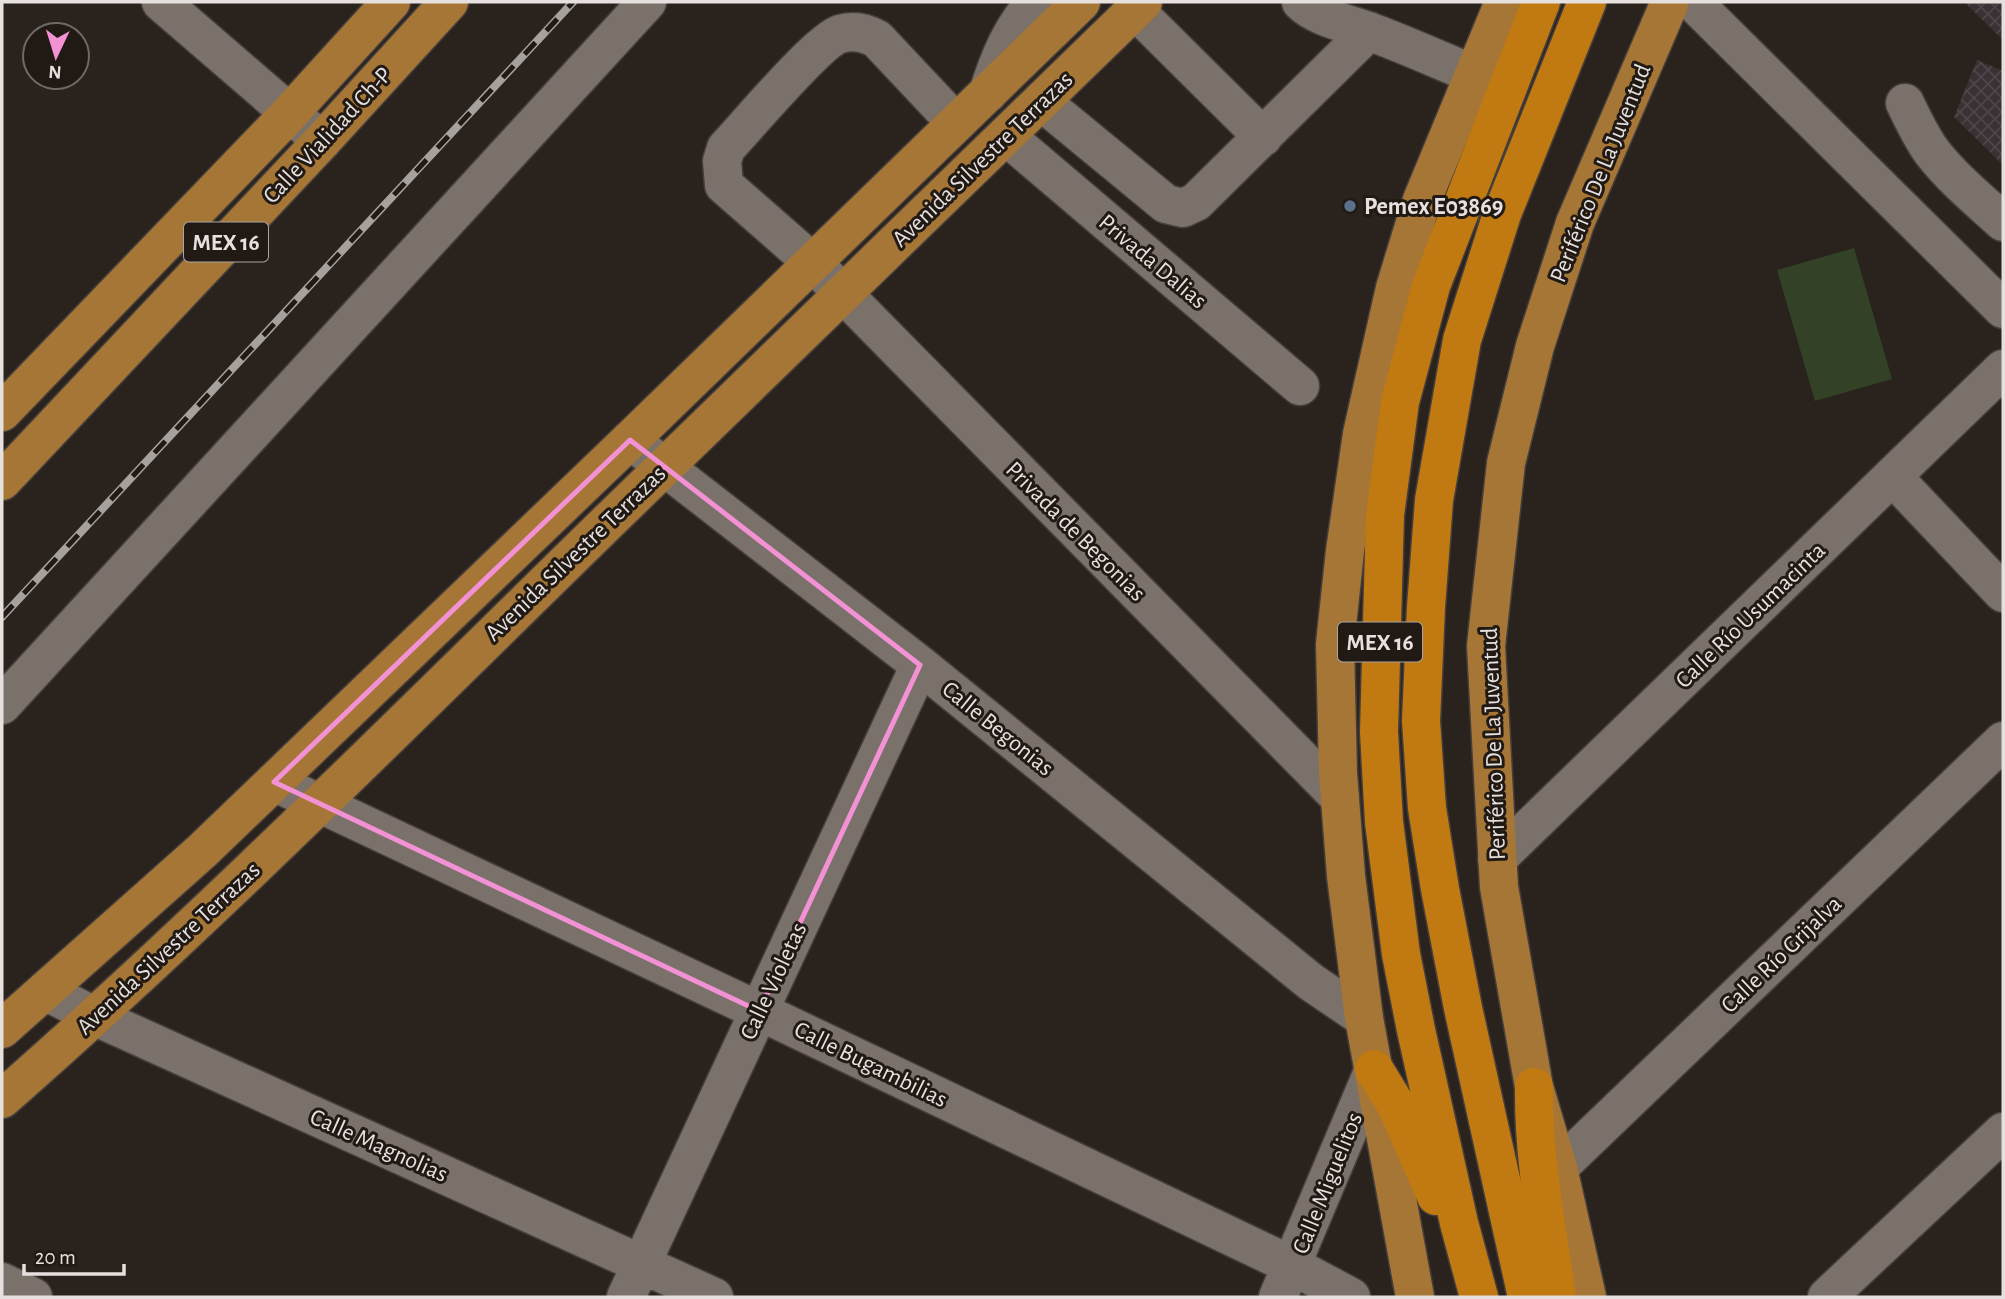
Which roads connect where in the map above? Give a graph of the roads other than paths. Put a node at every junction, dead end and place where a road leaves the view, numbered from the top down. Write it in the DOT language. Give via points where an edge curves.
graph roads {
  1 [pos="161,2"];
  2 [pos="391,2"];
  3 [pos="449,2"];
  4 [pos="647,2"];
  5 [pos="1035,2"];
  6 [pos="1081,2"];
  7 [pos="1301,2"];
  8 [pos="1504,2"];
  9 [pos="1541,2"];
  10 [pos="1587,2"];
  11 [pos="1670,2"];
  12 [pos="1693,2"];
  13 [pos="1139,6"];
  14 [pos="1369,31"];
  15 [pos="1473,74"];
  16 [pos="988,93"];
  17 [pos="1042,102"];
  18 [pos="1905,103"];
  19 [pos="289,114"];
  20 [pos="957,123"];
  21 [pos="1006,136"];
  22 [pos="1263,137"];
  23 [pos="322,141"];
  24 [pos="2003,222"];
  25 [pos="813,262"];
  26 [pos="842,294"];
  27 [pos="2003,309"];
  28 [pos="2003,369"];
  29 [pos="1300,386"];
  30 [pos="2,412"];
  31 [pos="630,440"];
  32 [pos="664,466"];
  33 [pos="1893,477"];
  34 [pos="2,481"];
  35 [pos="2003,593"];
  36 [pos="920,665"];
  37 [pos="2,705"];
  38 [pos="2003,741"];
  39 [pos="274,782"];
  40 [pos="1340,798"];
  41 [pos="321,803"];
  42 [pos="1497,859"];
  43 [pos="45,991"];
  44 [pos="759,1010"];
  45 [pos="96,1017"];
  46 [pos="1364,1018"];
  47 [pos="2,1029"];
  48 [pos="1374,1069"];
  49 [pos="1534,1087"];
  50 [pos="2,1099"];
  51 [pos="2003,1132"];
  52 [pos="1558,1168"];
  53 [pos="1459,1223"];
  54 [pos="634,1281"];
  55 [pos="2,1282"];
  56 [pos="1285,1282"];
  57 [pos="1472,1288"];
  58 [pos="33,1297"];
  59 [pos="714,1297"];
  60 [pos="1351,1297"];
  61 [pos="1415,1297"];
  62 [pos="1527,1297"];
  63 [pos="1557,1297"];
  64 [pos="1587,1297"];
  65 [pos="1826,1297"];
  1 -- 19 [label="street"];
  2 -- 19 [label="main road, Calle Vialidad Ch-P / MEX 16"];
  3 -- 23 [label="main road, Calle Vialidad Ch-P / MEX 16"];
  4 -- 37 [label="street"];
  5 -- 16 [label="street" via="1001,52"];
  6 -- 16 [label="main road, Avenida Silvestre Terrazas"];
  7 -- 14 [label="street" via="1343,24"];
  8 -- 15 [label="main road"];
  9 -- 53 [label="highway, MEX 16" via="1431,286 1400,402 1384,515 1379,732 1384,822 1401,954"];
  10 -- 62 [label="highway, MEX 16" via="1502,214 1462,340 1434,500 1426,607 1421,721 1429,821 1463,1009"];
  11 -- 42 [label="main road, Periférico De La Juventud" via="1574,223 1535,346 1506,463 1486,646"];
  12 -- 27 [label="street"];
  13 -- 17 [label="main road, Avenida Silvestre Terrazas"];
  13 -- 22 [label="street"];
  14 -- 15 [label="street"];
  14 -- 22 [label="street"];
  15 -- 40 [label="main road" via="1422,200 1395,288 1362,434 1335,644"];
  16 -- 20 [label="main road, Avenida Silvestre Terrazas"];
  17 -- 21 [label="main road, Avenida Silvestre Terrazas"];
  17 -- 22 [label="street" via="1166,204 1183,208 1196,202"];
  18 -- 24 [label="street" via="1946,169"];
  19 -- 23 [label="street"];
  19 -- 30 [label="main road, Calle Vialidad Ch-P / MEX 16"];
  20 -- 25 [label="main road, Avenida Silvestre Terrazas"];
  20 -- 25 [label="street, Privada de Begonias" via="877,38 867,33 839,34 818,50 726,148 722,161 724,185"];
  21 -- 26 [label="main road, Avenida Silvestre Terrazas"];
  21 -- 29 [label="street, Privada Dalias"];
  23 -- 34 [label="main road, Calle Vialidad Ch-P / MEX 16"];
  25 -- 26 [label="street, Privada de Begonias"];
  25 -- 31 [label="main road, Avenida Silvestre Terrazas"];
  26 -- 32 [label="main road, Avenida Silvestre Terrazas"];
  26 -- 40 [label="street, Privada de Begonias"];
  28 -- 33 [label="street, Calle Río Usumacinta"];
  31 -- 32 [label="street, Calle Begonias"];
  31 -- 39 [label="main road, Avenida Silvestre Terrazas"];
  32 -- 36 [label="street, Calle Begonias"];
  32 -- 41 [label="main road, Avenida Silvestre Terrazas"];
  33 -- 35 [label="street"];
  33 -- 42 [label="street, Calle Río Usumacinta"];
  36 -- 44 [label="street, Calle Violetas"];
  36 -- 46 [label="street, Calle Begonias" via="1311,982"];
  38 -- 52 [label="street, Calle Río Grijalva"];
  39 -- 41 [label="street, Calle Bugambilias"];
  39 -- 43 [label="main road, Avenida Silvestre Terrazas"];
  40 -- 46 [label="main road"];
  41 -- 44 [label="street, Calle Bugambilias"];
  41 -- 45 [label="main road, Avenida Silvestre Terrazas"];
  42 -- 49 [label="main road, Periférico De La Juventud"];
  43 -- 45 [label="street, Calle Magnolias"];
  43 -- 47 [label="main road, Avenida Silvestre Terrazas"];
  44 -- 54 [label="street, Calle Violetas"];
  44 -- 56 [label="street, Calle Bugambilias"];
  45 -- 50 [label="main road, Avenida Silvestre Terrazas"];
  45 -- 54 [label="street, Calle Magnolias"];
  46 -- 48 [label="main road"];
  48 -- 53 [label="highway" via="1396,1105 1435,1195"];
  48 -- 56 [label="street, Calle Miguelitos"];
  48 -- 61 [label="main road"];
  49 -- 52 [label="main road, Periférico De La Juventud"];
  49 -- 63 [label="highway" via="1537,1165"];
  51 -- 65 [label="street"];
  52 -- 64 [label="main road, Periférico De La Juventud"];
  53 -- 57 [label="highway, MEX 16"];
  54 -- 59 [label="street, Calle Magnolias"];
  55 -- 58 [label="street"];
  56 -- 60 [label="street, Calle Bugambilias"];
}
